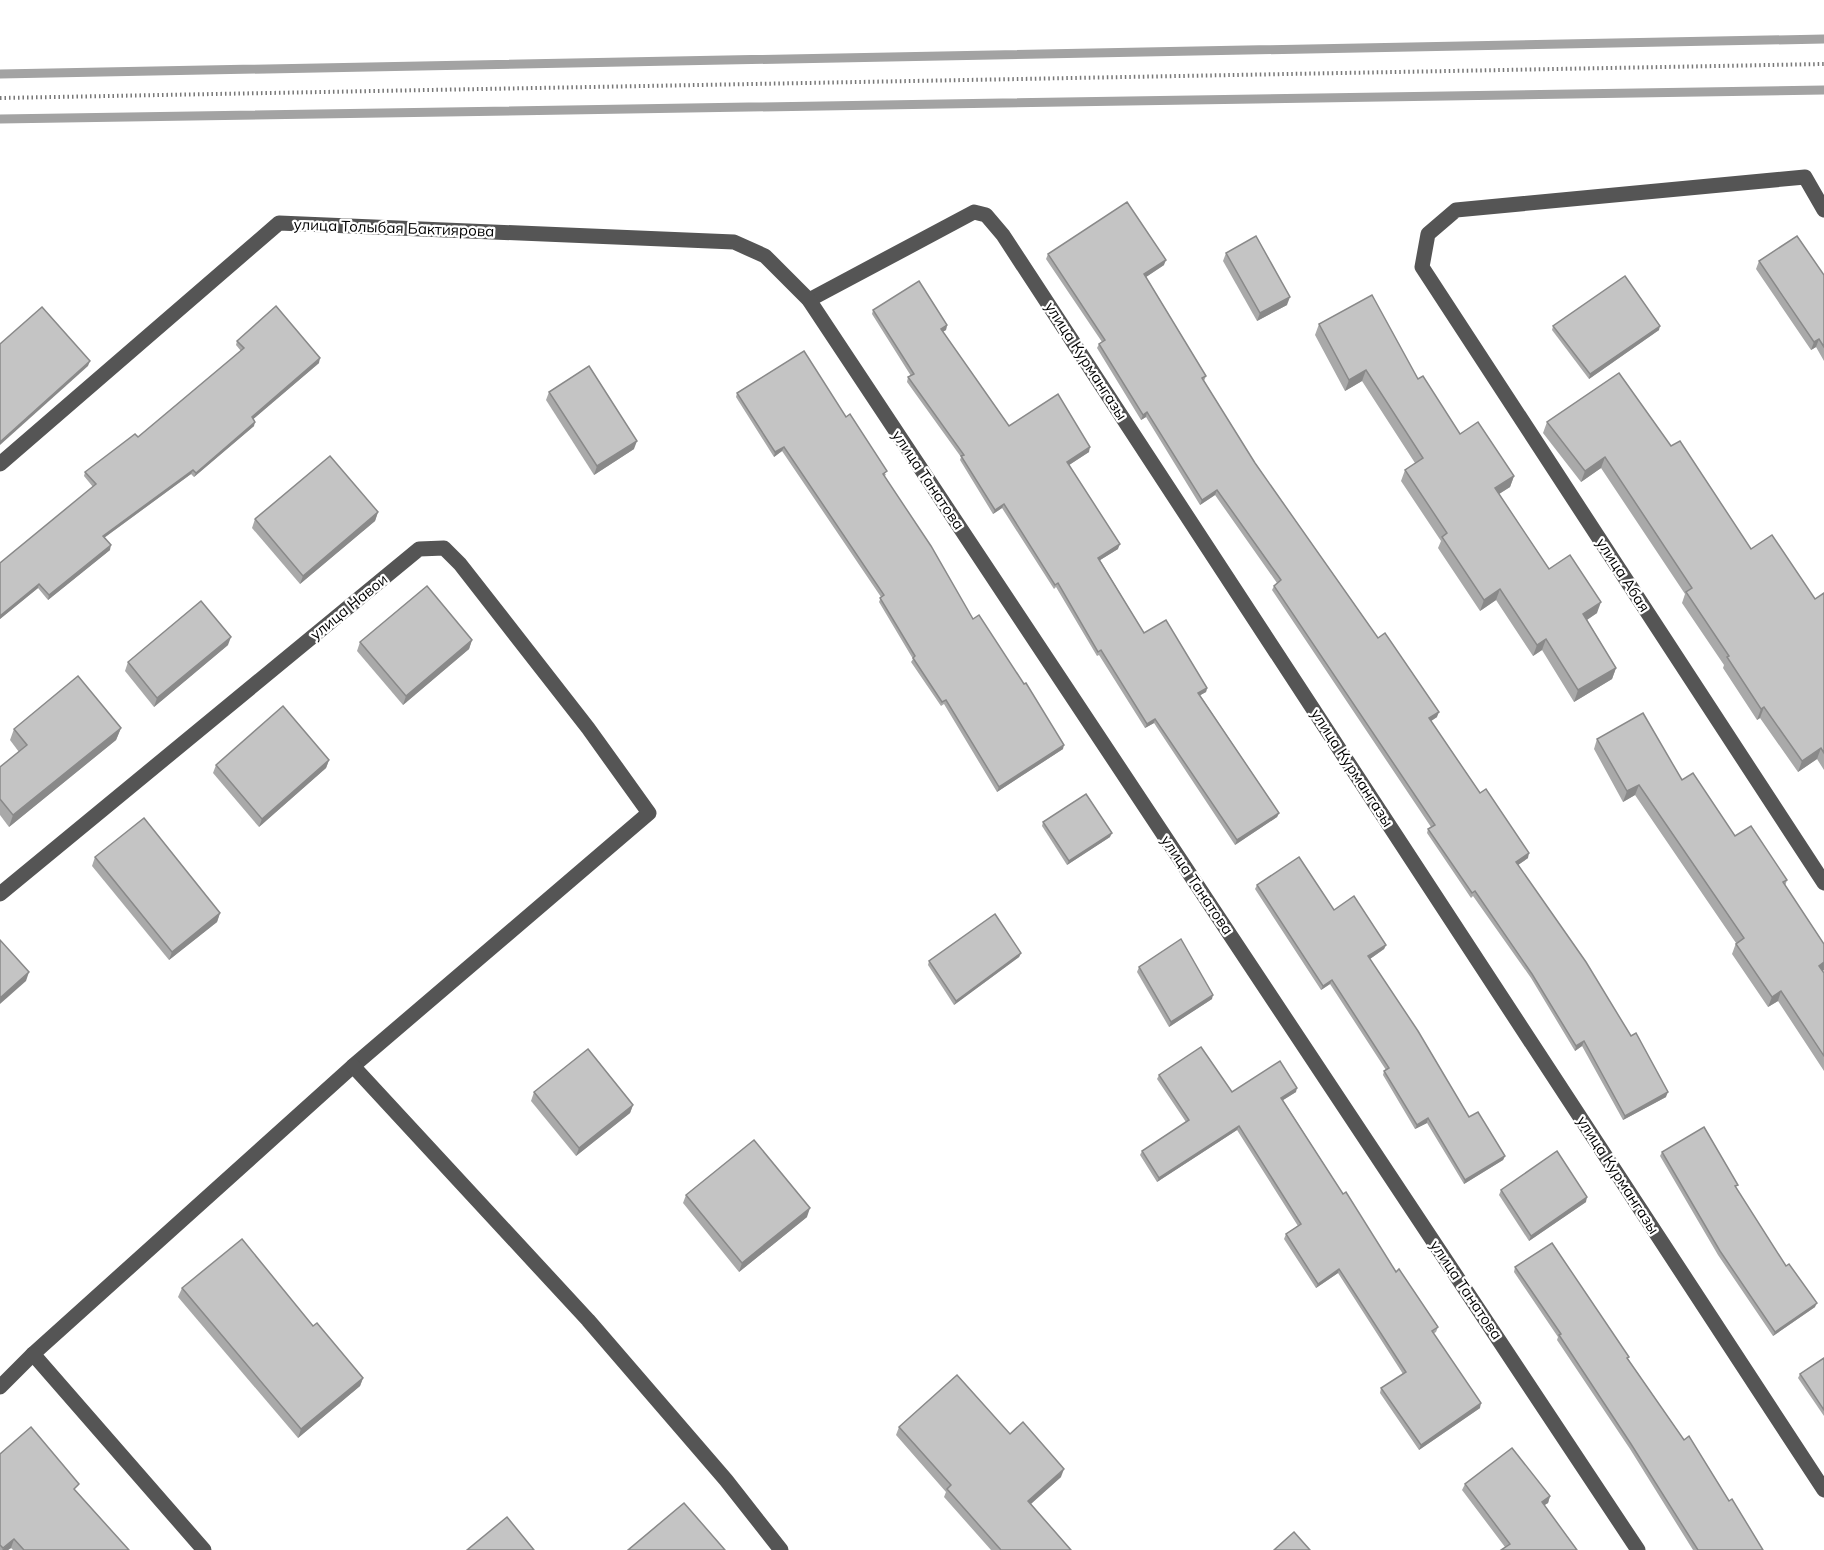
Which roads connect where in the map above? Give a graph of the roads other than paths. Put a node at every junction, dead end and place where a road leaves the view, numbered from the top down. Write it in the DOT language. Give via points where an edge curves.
graph roads {
  1 [pos="1824,210"];
  2 [pos="734,242"];
  3 [pos="809,300"];
  4 [pos="0,464"];
  5 [pos="1824,883"];
  6 [pos="0,894"];
  7 [pos="353,1066"];
  8 [pos="33,1354"];
  9 [pos="0,1387"];
  10 [pos="1824,1490"];
  11 [pos="204,1550"];
  12 [pos="781,1550"];
  13 [pos="1638,1550"];
  1 -- 5 [label="street, улица Абая" via="1805,177 1456,210 1428,234 1422,267"];
  2 -- 3 [label="street, улица Танатова" via="765,256"];
  2 -- 4 [label="street, улица Толыбая Бактиярова" via="279,223"];
  3 -- 10 [label="street, улица Курмангазы" via="974,212 986,215 1004,235"];
  3 -- 13 [label="street, улица Танатова"];
  6 -- 7 [label="street, улица Навои" via="419,549 444,548 588,728 649,813"];
  7 -- 8 [label="street"];
  7 -- 12 [label="street" via="588,1320"];
  8 -- 9 [label="street"];
  8 -- 11 [label="street"];
}
